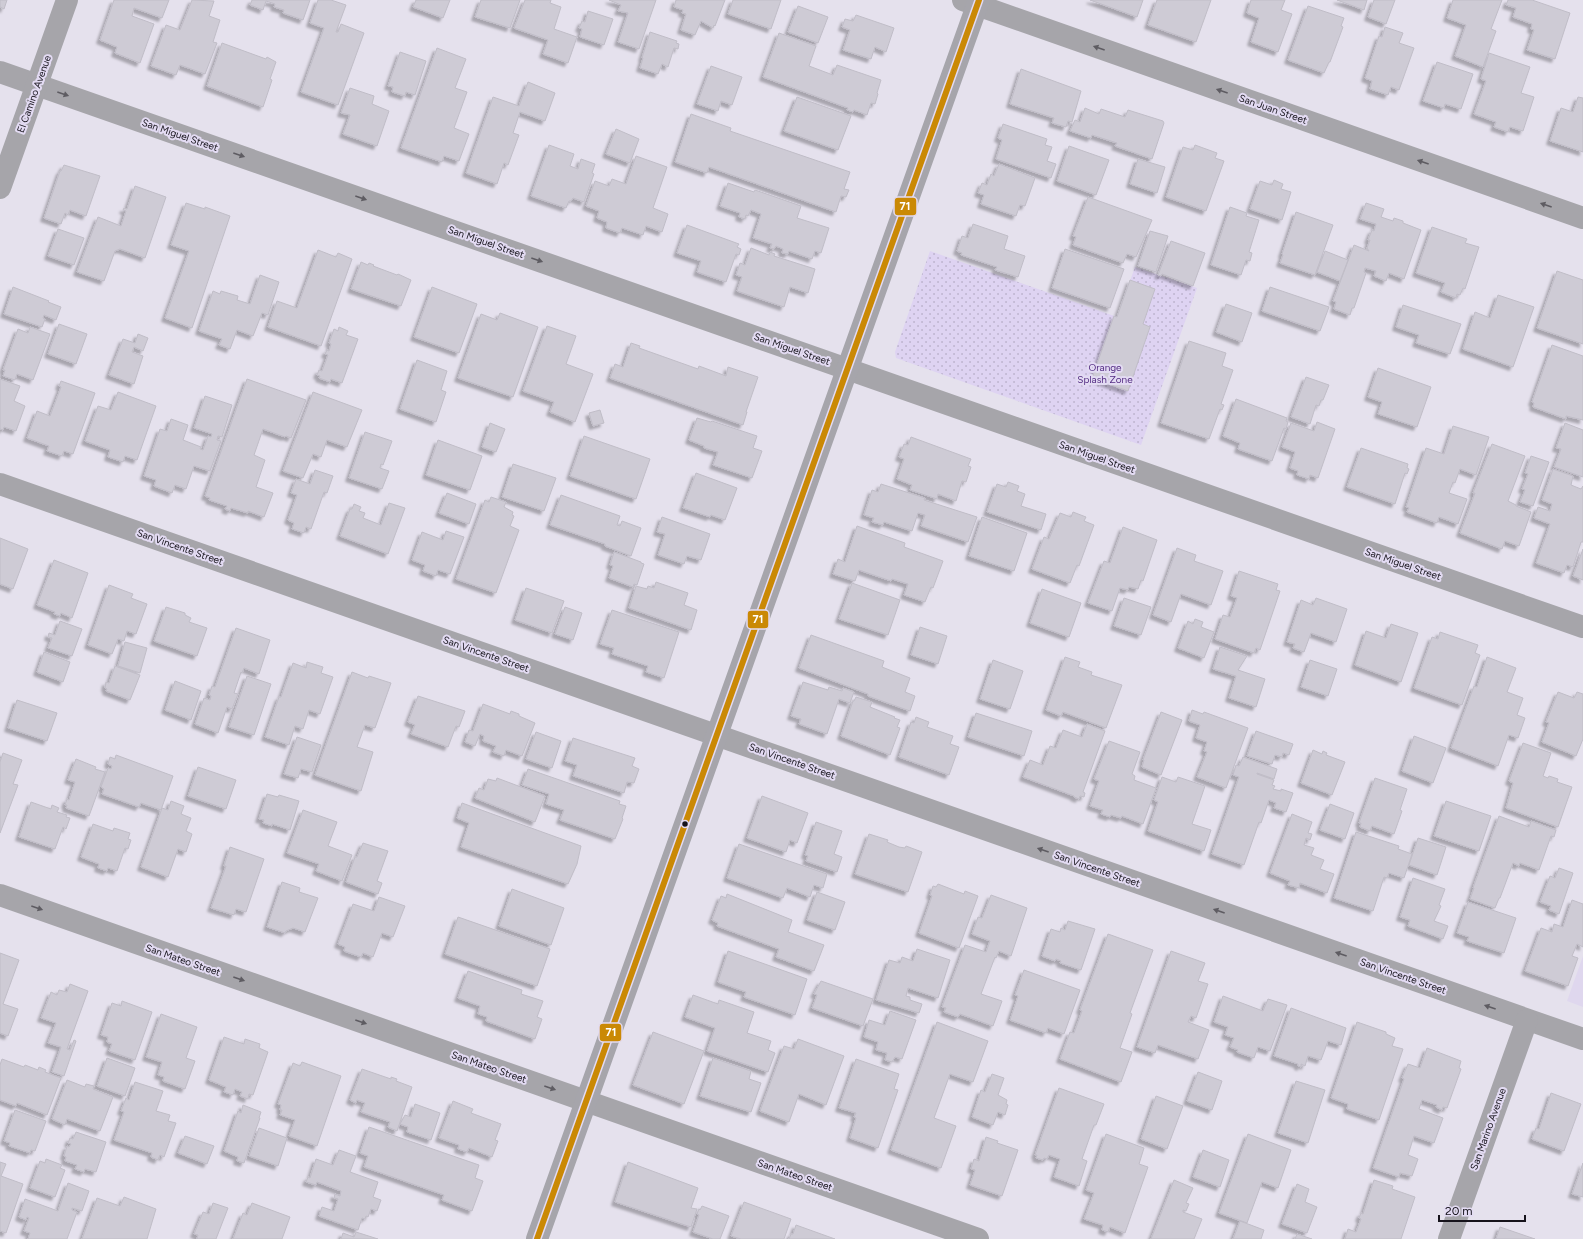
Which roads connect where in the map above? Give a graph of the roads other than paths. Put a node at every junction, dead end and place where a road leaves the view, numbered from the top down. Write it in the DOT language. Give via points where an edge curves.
graph roads {
  1 [pos="67,0"];
  2 [pos="973,2"];
  3 [pos="0,72"];
  4 [pos="37,84"];
  5 [pos="0,188"];
  6 [pos="1583,218"];
  7 [pos="847,369"];
  8 [pos="0,484"];
  9 [pos="1583,627"];
  10 [pos="717,735"];
  11 [pos="0,896"];
  12 [pos="1527,1020"];
  13 [pos="1583,1039"];
  14 [pos="586,1101"];
  15 [pos="536,1239"];
  16 [pos="978,1239"];
  17 [pos="1449,1239"];
  1 -- 4 [label="street, El Camino Avenue"];
  6 -- 2 [label="street, San Juan Street, one-way"];
  2 -- 7 [label="street"];
  3 -- 4 [label="street, San Miguel Street"];
  4 -- 5 [label="street, El Camino Avenue"];
  4 -- 7 [label="street, San Miguel Street, one-way"];
  7 -- 9 [label="street, San Miguel Street"];
  7 -- 10 [label="street"];
  8 -- 10 [label="street, San Vincente Street"];
  12 -- 10 [label="street, San Vincente Street, one-way"];
  10 -- 14 [label="street"];
  11 -- 14 [label="street, San Mateo Street, one-way"];
  12 -- 13 [label="street, San Vincente Street"];
  12 -- 17 [label="street, San Marino Avenue"];
  14 -- 15 [label="street"];
  14 -- 16 [label="street, San Mateo Street"];
}
